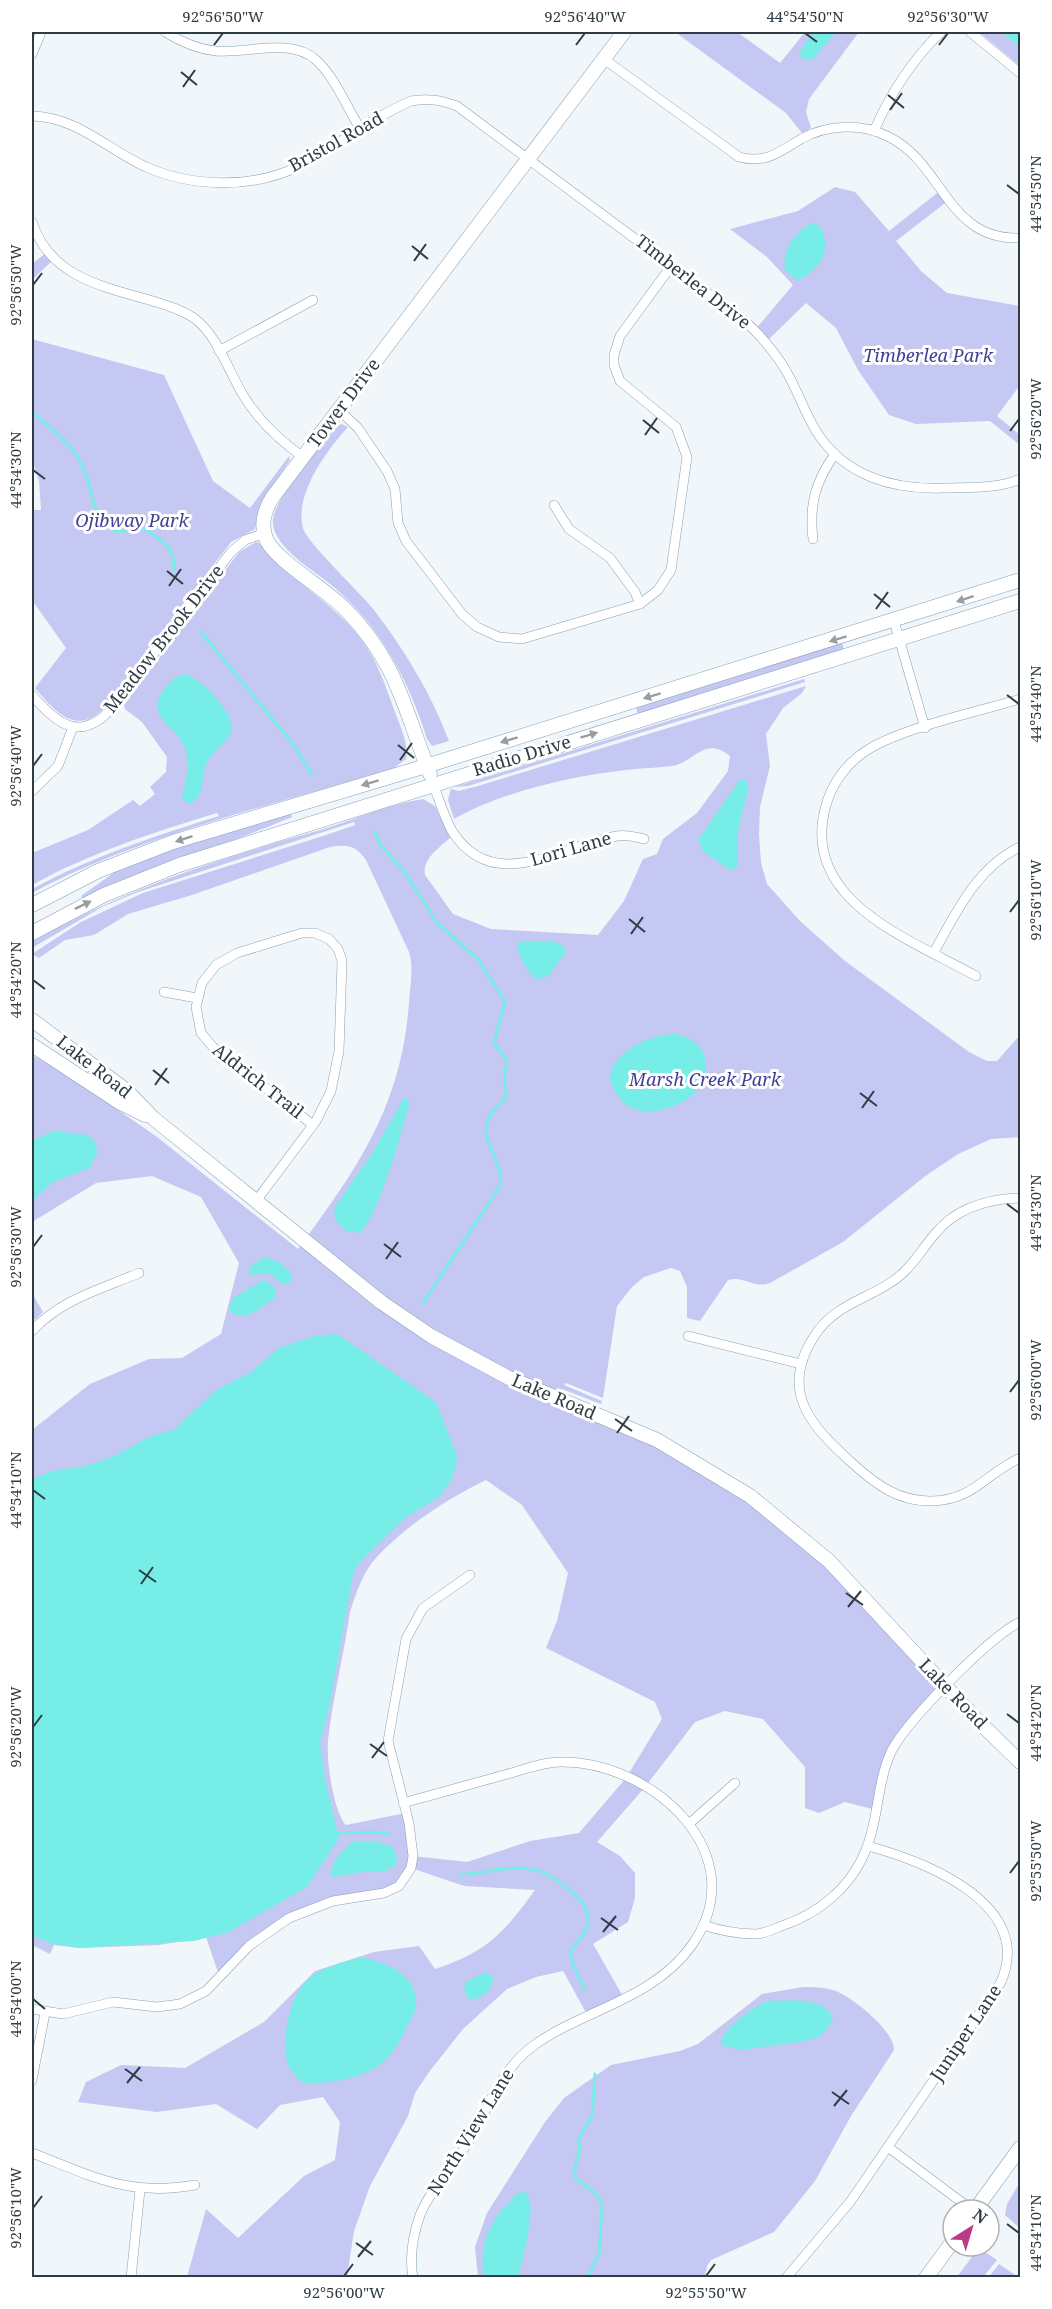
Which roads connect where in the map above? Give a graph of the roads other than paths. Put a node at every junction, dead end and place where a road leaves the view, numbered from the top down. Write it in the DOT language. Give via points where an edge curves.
graph roads {
  1 [pos="41,32"];
  2 [pos="165,32"];
  3 [pos="624,32"];
  4 [pos="941,32"];
  5 [pos="970,32"];
  6 [pos="32,54"];
  7 [pos="604,59"];
  8 [pos="1020,74"];
  9 [pos="32,116"];
  10 [pos="361,130"];
  11 [pos="874,131"];
  12 [pos="529,158"];
  13 [pos="32,222"];
  14 [pos="1020,238"];
  15 [pos="672,265"];
  16 [pos="313,300"];
  17 [pos="219,351"];
  18 [pos="339,410"];
  19 [pos="835,454"];
  20 [pos="303,457"];
  21 [pos="1020,479"];
  22 [pos="554,506"];
  23 [pos="265,534"];
  24 [pos="813,539"];
  25 [pos="1020,580"];
  26 [pos="1020,601"];
  27 [pos="640,604"];
  28 [pos="894,621"];
  29 [pos="899,639"];
  30 [pos="32,695"];
  31 [pos="1020,699"];
  32 [pos="73,727"];
  33 [pos="925,728"];
  34 [pos="426,766"];
  35 [pos="433,784"];
  36 [pos="32,791"];
  37 [pos="644,839"];
  38 [pos="1020,847"];
  39 [pos="32,905"];
  40 [pos="32,933"];
  41 [pos="934,952"];
  42 [pos="976,976"];
  43 [pos="164,992"];
  44 [pos="197,998"];
  45 [pos="32,1015"];
  46 [pos="32,1020"];
  47 [pos="60,1041"];
  48 [pos="32,1045"];
  49 [pos="153,1118"];
  50 [pos="313,1125"];
  51 [pos="1020,1198"];
  52 [pos="256,1201"];
  53 [pos="139,1273"];
  54 [pos="32,1331"];
  55 [pos="688,1336"];
  56 [pos="801,1364"];
  57 [pos="1020,1458"];
  58 [pos="470,1575"];
  59 [pos="1020,1622"];
  60 [pos="946,1688"];
  61 [pos="1020,1762"];
  62 [pos="735,1783"];
  63 [pos="404,1803"];
  64 [pos="690,1822"];
  65 [pos="868,1846"];
  66 [pos="703,1925"];
  67 [pos="32,2009"];
  68 [pos="45,2013"];
  69 [pos="32,2080"];
  70 [pos="888,2147"];
  71 [pos="1020,2148"];
  72 [pos="32,2153"];
  73 [pos="195,2185"];
  74 [pos="140,2190"];
  75 [pos="957,2198"];
  76 [pos="982,2198"];
  77 [pos="941,2257"];
  78 [pos="131,2277"];
  79 [pos="413,2277"];
  80 [pos="786,2277"];
  81 [pos="926,2277"];
  1 -- 6 [label="street"];
  2 -- 10 [label="street" via="188,44 216,51 310,49"];
  3 -- 7 [label="street, Tower Drive"];
  4 -- 11 [label="street" via="899,81"];
  5 -- 8 [label="street"];
  7 -- 11 [label="street" via="729,151 749,160 768,159 824,130 848,127"];
  7 -- 12 [label="street, Tower Drive"];
  9 -- 10 [label="street, Bristol Road" via="72,124 160,172 215,183 280,173"];
  10 -- 12 [label="street, Bristol Road" via="411,101 436,99 457,106"];
  11 -- 14 [label="street" via="902,144 915,156 969,223 993,235"];
  12 -- 15 [label="street, Timberlea Drive"];
  12 -- 18 [label="street, Tower Drive"];
  13 -- 17 [label="street" via="44,249 68,272 184,312 202,326"];
  15 -- 19 [label="street, Timberlea Drive" via="760,336 792,381 817,432"];
  15 -- 27 [label="street" via="620,336 614,355 620,381 676,427 687,457 671,570 658,591"];
  16 -- 17 [label="street"];
  17 -- 20 [label="street" via="253,410 273,434"];
  18 -- 20 [label="street, Tower Drive"];
  18 -- 27 [label="street" via="358,428 387,471 395,489 398,523 406,541 462,614 477,627 499,637 522,639"];
  19 -- 21 [label="street, Timberlea Drive" via="874,479 904,488 997,486"];
  19 -- 24 [label="street" via="814,498 810,515"];
  20 -- 23 [label="street, Tower Drive" via="269,503 263,519"];
  22 -- 27 [label="street" via="568,530 610,558"];
  23 -- 32 [label="street, Meadow Brook Drive" via="245,540 231,552 106,715 97,723"];
  23 -- 34 [label="street" via="274,550 333,597 371,639 402,693"];
  25 -- 28 [label="street, Radio Drive, one-way"];
  26 -- 29 [label="street, Radio Drive"];
  28 -- 29 [label="street"];
  28 -- 34 [label="street, Radio Drive, one-way"];
  29 -- 33 [label="street"];
  35 -- 29 [label="street, Radio Drive, one-way"];
  30 -- 32 [label="street" via="56,721"];
  31 -- 33 [label="street"];
  32 -- 36 [label="street" via="58,766"];
  33 -- 41 [label="street" via="872,747 849,764 828,795 822,835 830,869 850,901"];
  34 -- 35 [label="street"];
  34 -- 39 [label="street, Radio Drive, one-way" via="154,849"];
  35 -- 37 [label="street, Lori Lane" via="456,836 492,861 528,863 617,836"];
  40 -- 35 [label="street, Radio Drive, one-way" via="86,903 150,875"];
  38 -- 41 [label="street" via="991,868 968,893"];
  41 -- 42 [label="street"];
  43 -- 44 [label="street"];
  44 -- 50 [label="street, Aldrich Trail" via="198,1023 208,1043"];
  44 -- 50 [label="street, Aldrich Trail" via="210,971 232,955 306,932 333,942 342,961 339,1057 331,1091"];
  45 -- 47 [label="street"];
  46 -- 47 [label="street, Lake Road"];
  47 -- 49 [label="street, Lake Road" via="127,1091"];
  48 -- 49 [label="street, Lake Road" via="119,1102"];
  49 -- 52 [label="street, Lake Road"];
  50 -- 52 [label="street, Aldrich Trail"];
  51 -- 56 [label="street" via="978,1204 954,1216 890,1284 843,1306 824,1322"];
  52 -- 60 [label="street, Lake Road" via="381,1302 430,1336 508,1378 657,1440 750,1497 829,1562"];
  53 -- 54 [label="street" via="67,1302"];
  55 -- 56 [label="street"];
  56 -- 57 [label="street" via="800,1395 811,1422 870,1479 891,1492 921,1501 962,1496"];
  58 -- 63 [label="street" via="423,1608 406,1639 388,1741"];
  59 -- 60 [label="street" via="994,1639"];
  60 -- 61 [label="street, Lake Road"];
  60 -- 65 [label="street" via="893,1749 883,1773"];
  62 -- 64 [label="street"];
  63 -- 64 [label="street, North View Lane" via="545,1764 573,1762 604,1769 650,1790"];
  63 -- 68 [label="street" via="411,1837 411,1868 406,1879 393,1890 333,1901 290,1918 249,1946 206,1990 180,2004 157,2007 119,2002 79,2012"];
  64 -- 66 [label="street, North View Lane" via="706,1851 710,1868 709,1907"];
  65 -- 66 [label="street" via="849,1881 836,1895 795,1922 759,1934 723,1932"];
  65 -- 70 [label="street, Juniper Lane" via="918,1862 953,1881 994,1913 1009,1948 1001,1982"];
  66 -- 79 [label="street, North View Lane" via="681,1958 647,1987 548,2036 514,2064 422,2212 412,2245"];
  67 -- 68 [label="street"];
  68 -- 69 [label="street"];
  70 -- 75 [label="street"];
  70 -- 80 [label="street, Juniper Lane" via="834,2223"];
  71 -- 76 [label="street"];
  72 -- 74 [label="street"];
  73 -- 74 [label="street"];
  74 -- 78 [label="street"];
  77 -- 81 [label="street"];
}
